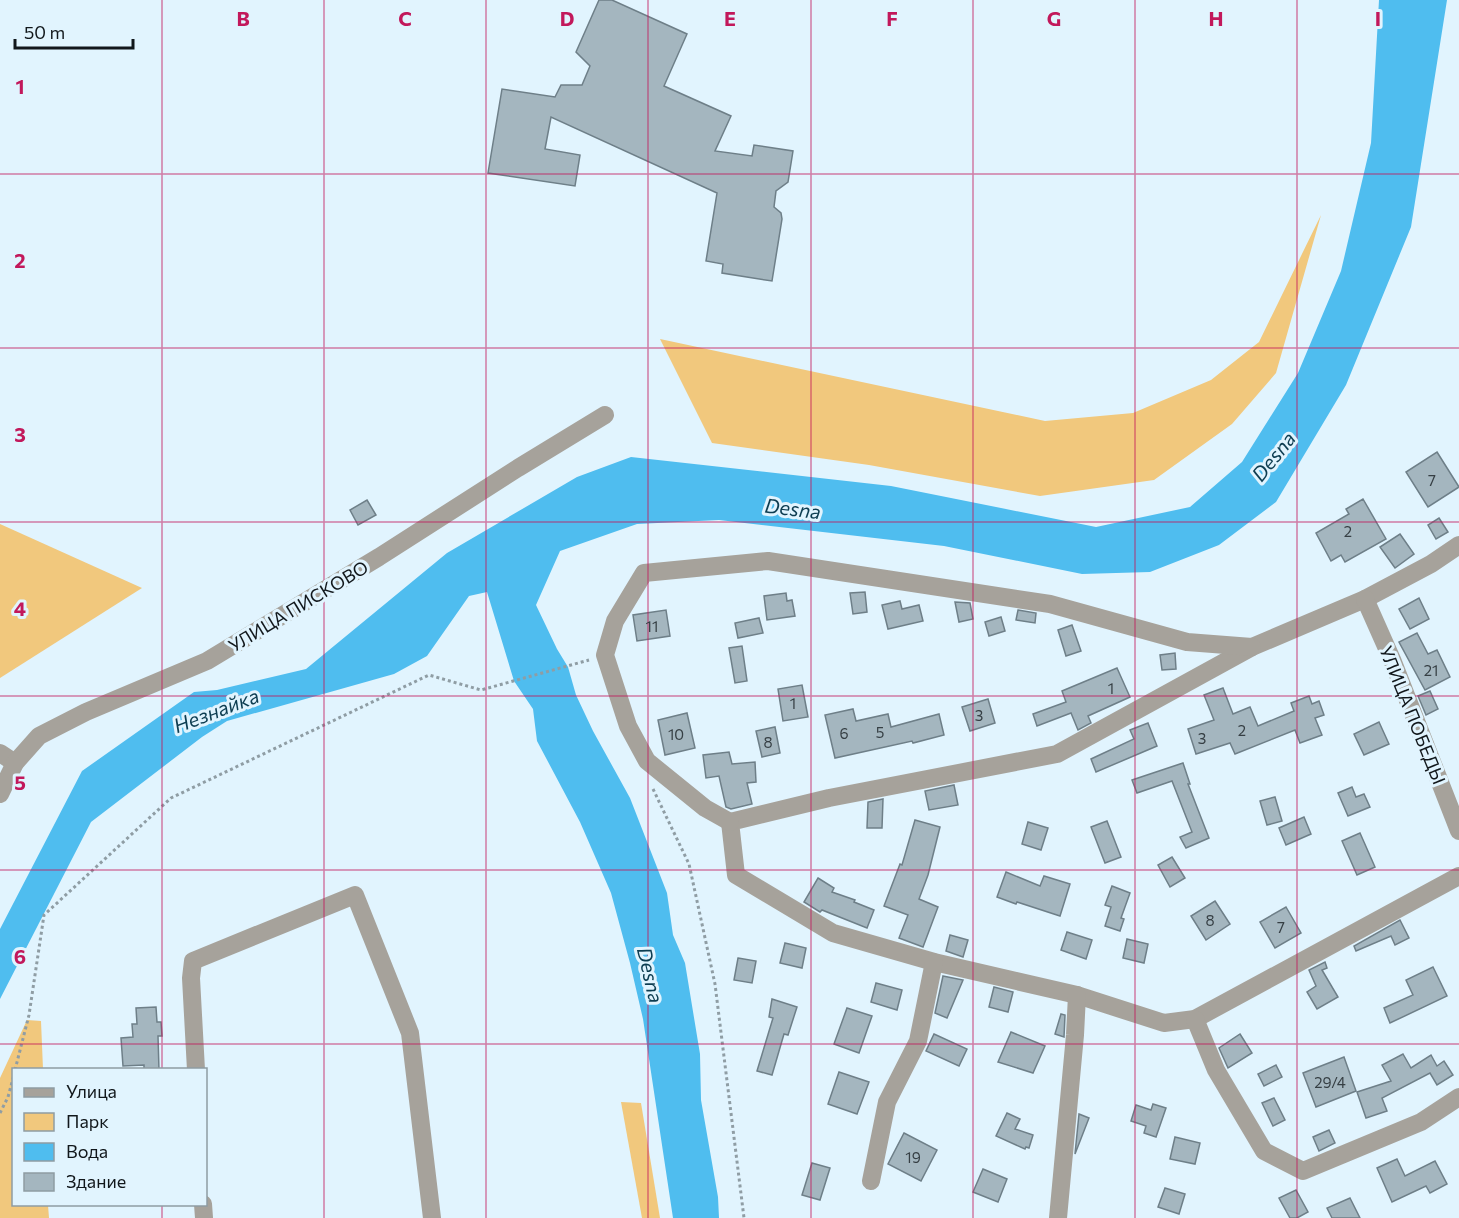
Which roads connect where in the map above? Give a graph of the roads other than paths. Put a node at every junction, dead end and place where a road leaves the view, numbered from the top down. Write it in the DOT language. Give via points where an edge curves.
graph roads {
  1 [pos="605,415"];
  2 [pos="1459,545"];
  3 [pos="1365,599"];
  4 [pos="1252,647"];
  5 [pos="8,758"];
  6 [pos="0,794"];
  7 [pos="730,822"];
  8 [pos="1459,831"];
  9 [pos="1459,876"];
  10 [pos="934,962"];
  11 [pos="1077,995"];
  12 [pos="1195,1019"];
  13 [pos="196,1068"];
  14 [pos="1459,1097"];
  15 [pos="871,1181"];
  16 [pos="432,1218"];
  17 [pos="1058,1218"];
  1 -- 5 [label="street, УЛИЦА ПИСКОВО" via="207,661 86,712 39,736"];
  2 -- 3 [label="street"];
  3 -- 4 [label="street"];
  3 -- 8 [label="street, УЛИЦА ПОБЕДЫ"];
  4 -- 7 [label="street" via="1057,754 829,798"];
  4 -- 7 [label="street" via="1187,642 1050,604 768,561 644,573 615,621 605,655 628,726 647,761 705,808"];
  5 -- 6 [label="street, УЛИЦА ПИСКОВО"];
  7 -- 10 [label="street" via="736,875 833,933"];
  9 -- 12 [label="street"];
  10 -- 11 [label="street"];
  10 -- 15 [label="street" via="918,1041 887,1102"];
  11 -- 12 [label="street" via="1164,1023"];
  11 -- 17 [label="street"];
  12 -- 14 [label="street" via="1215,1070 1264,1151 1303,1171 1421,1122"];
  13 -- 16 [label="street" via="192,961 355,895 410,1033"];
}
